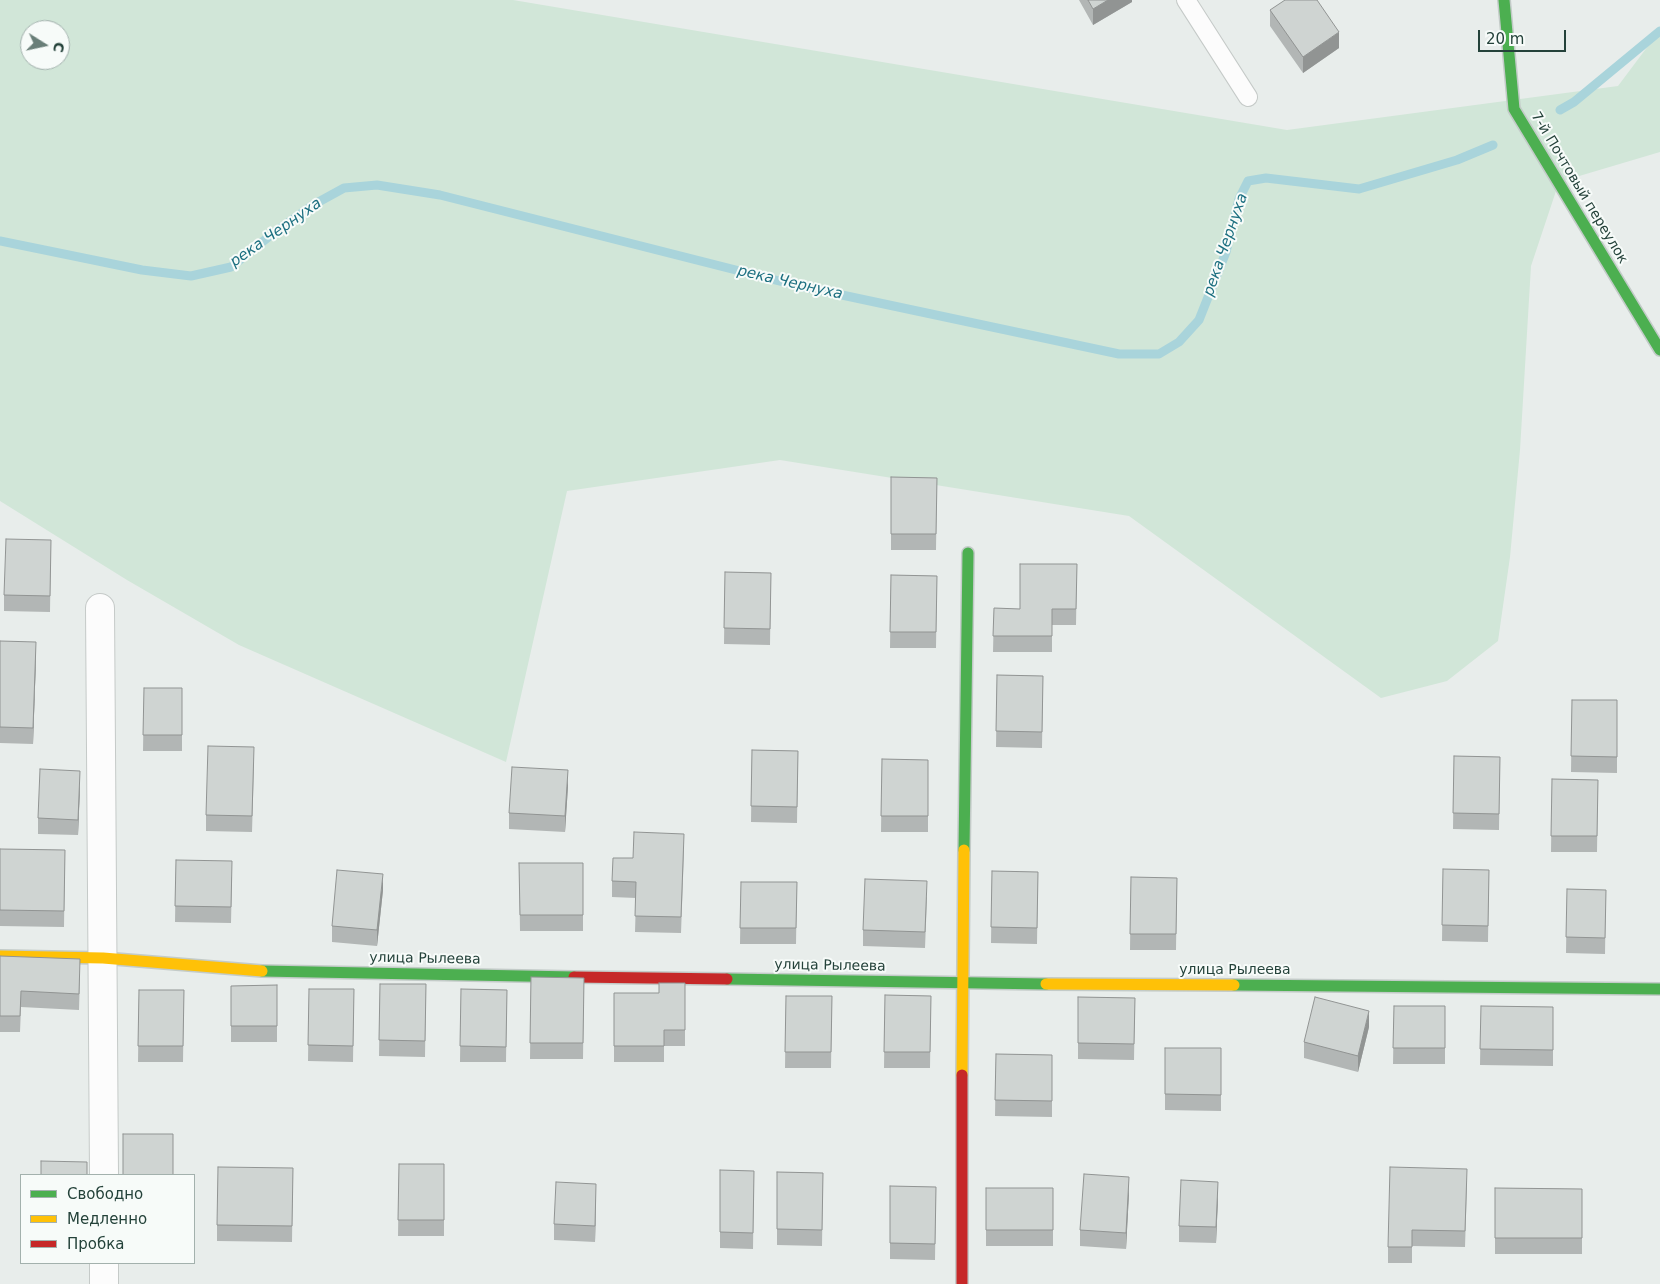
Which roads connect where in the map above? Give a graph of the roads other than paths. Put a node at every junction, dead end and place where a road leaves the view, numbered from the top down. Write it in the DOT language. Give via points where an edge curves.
graph roads {
  1 [pos="1186,0"];
  2 [pos="1504,0"];
  3 [pos="1248,97"];
  4 [pos="1660,350"];
  5 [pos="968,553"];
  6 [pos="100,608"];
  7 [pos="0,956"];
  8 [pos="103,958"];
  9 [pos="962,983"];
  10 [pos="1660,989"];
  11 [pos="104,1174"];
  12 [pos="104,1264"];
  13 [pos="104,1284"];
  14 [pos="962,1284"];
  1 -- 3 [label="lane"];
  2 -- 4 [label="street, 7-й Почтовый переулок" via="1514,109"];
  5 -- 9 [label="street"];
  6 -- 8 [label="street"];
  7 -- 8 [label="street, улица Рылеева"];
  8 -- 9 [label="street, улица Рылеева" via="274,972"];
  8 -- 11 [label="street"];
  9 -- 10 [label="street, улица Рылеева"];
  9 -- 14 [label="street"];
  12 -- 13 [label="street"];
}
